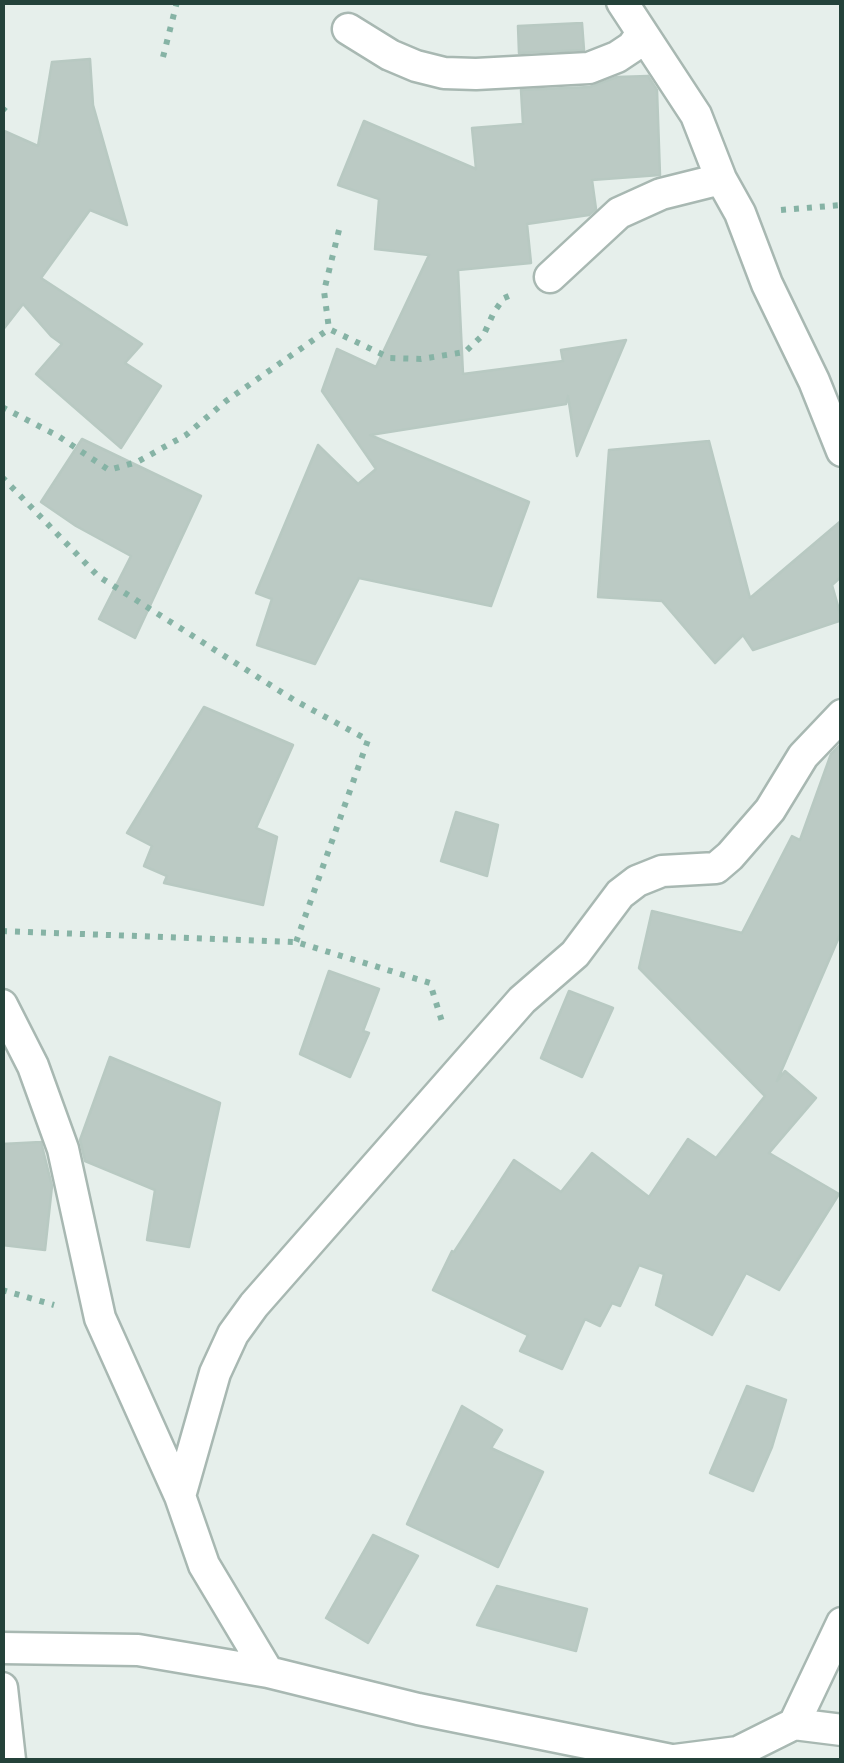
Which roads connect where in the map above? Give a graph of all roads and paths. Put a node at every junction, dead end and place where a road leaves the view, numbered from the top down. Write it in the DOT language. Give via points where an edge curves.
graph roads {
  1 [pos="178,2"];
  2 [pos="622,2"];
  3 [pos="348,29"];
  4 [pos="642,33"];
  5 [pos="163,57"];
  6 [pos="721,179"];
  7 [pos="842,205"];
  8 [pos="740,213"];
  9 [pos="339,230"];
  10 [pos="550,277"];
  11 [pos="329,329"];
  12 [pos="2,406"];
  13 [pos="842,450"];
  14 [pos="2,477"];
  15 [pos="842,716"];
  16 [pos="2,931"];
  17 [pos="296,942"];
  18 [pos="2,1005"];
  19 [pos="458,1074"];
  20 [pos="180,1496"];
  21 [pos="842,1623"];
  22 [pos="2,1648"];
  23 [pos="268,1672"];
  24 [pos="2,1688"];
  25 [pos="794,1724"];
  26 [pos="842,1730"];
  27 [pos="10,1760"];
  28 [pos="673,1760"];
  1 -- 5 [label="path"];
  2 -- 4 [label="street"];
  3 -- 4 [label="street" via="416,66 476,74 589,68 617,57"];
  4 -- 6 [label="street" via="696,115"];
  6 -- 8 [label="street"];
  6 -- 10 [label="street" via="660,194 620,214"];
  7 -- 8 [label="path"];
  8 -- 13 [label="street"];
  9 -- 11 [label="path" via="324,292"];
  10 -- 11 [label="path" via="504,298 484,334 464,352 390,358"];
  11 -- 12 [label="path" via="186,435 109,470"];
  14 -- 17 [label="path" via="98,576 368,740"];
  15 -- 19 [label="street" via="803,756 770,810 730,856 716,868 662,871 620,894 575,954 522,1000"];
  16 -- 17 [label="path"];
  17 -- 19 [label="path" via="430,983"];
  18 -- 20 [label="street" via="34,1066 63,1149 100,1318"];
  19 -- 20 [label="street" via="234,1334 215,1373"];
  20 -- 23 [label="street" via="204,1565"];
  21 -- 25 [label="street"];
  22 -- 23 [label="street" via="138,1650"];
  23 -- 28 [label="street"];
  24 -- 27 [label="street"];
  25 -- 26 [label="street"];
  25 -- 28 [label="street" via="738,1752"];
}
